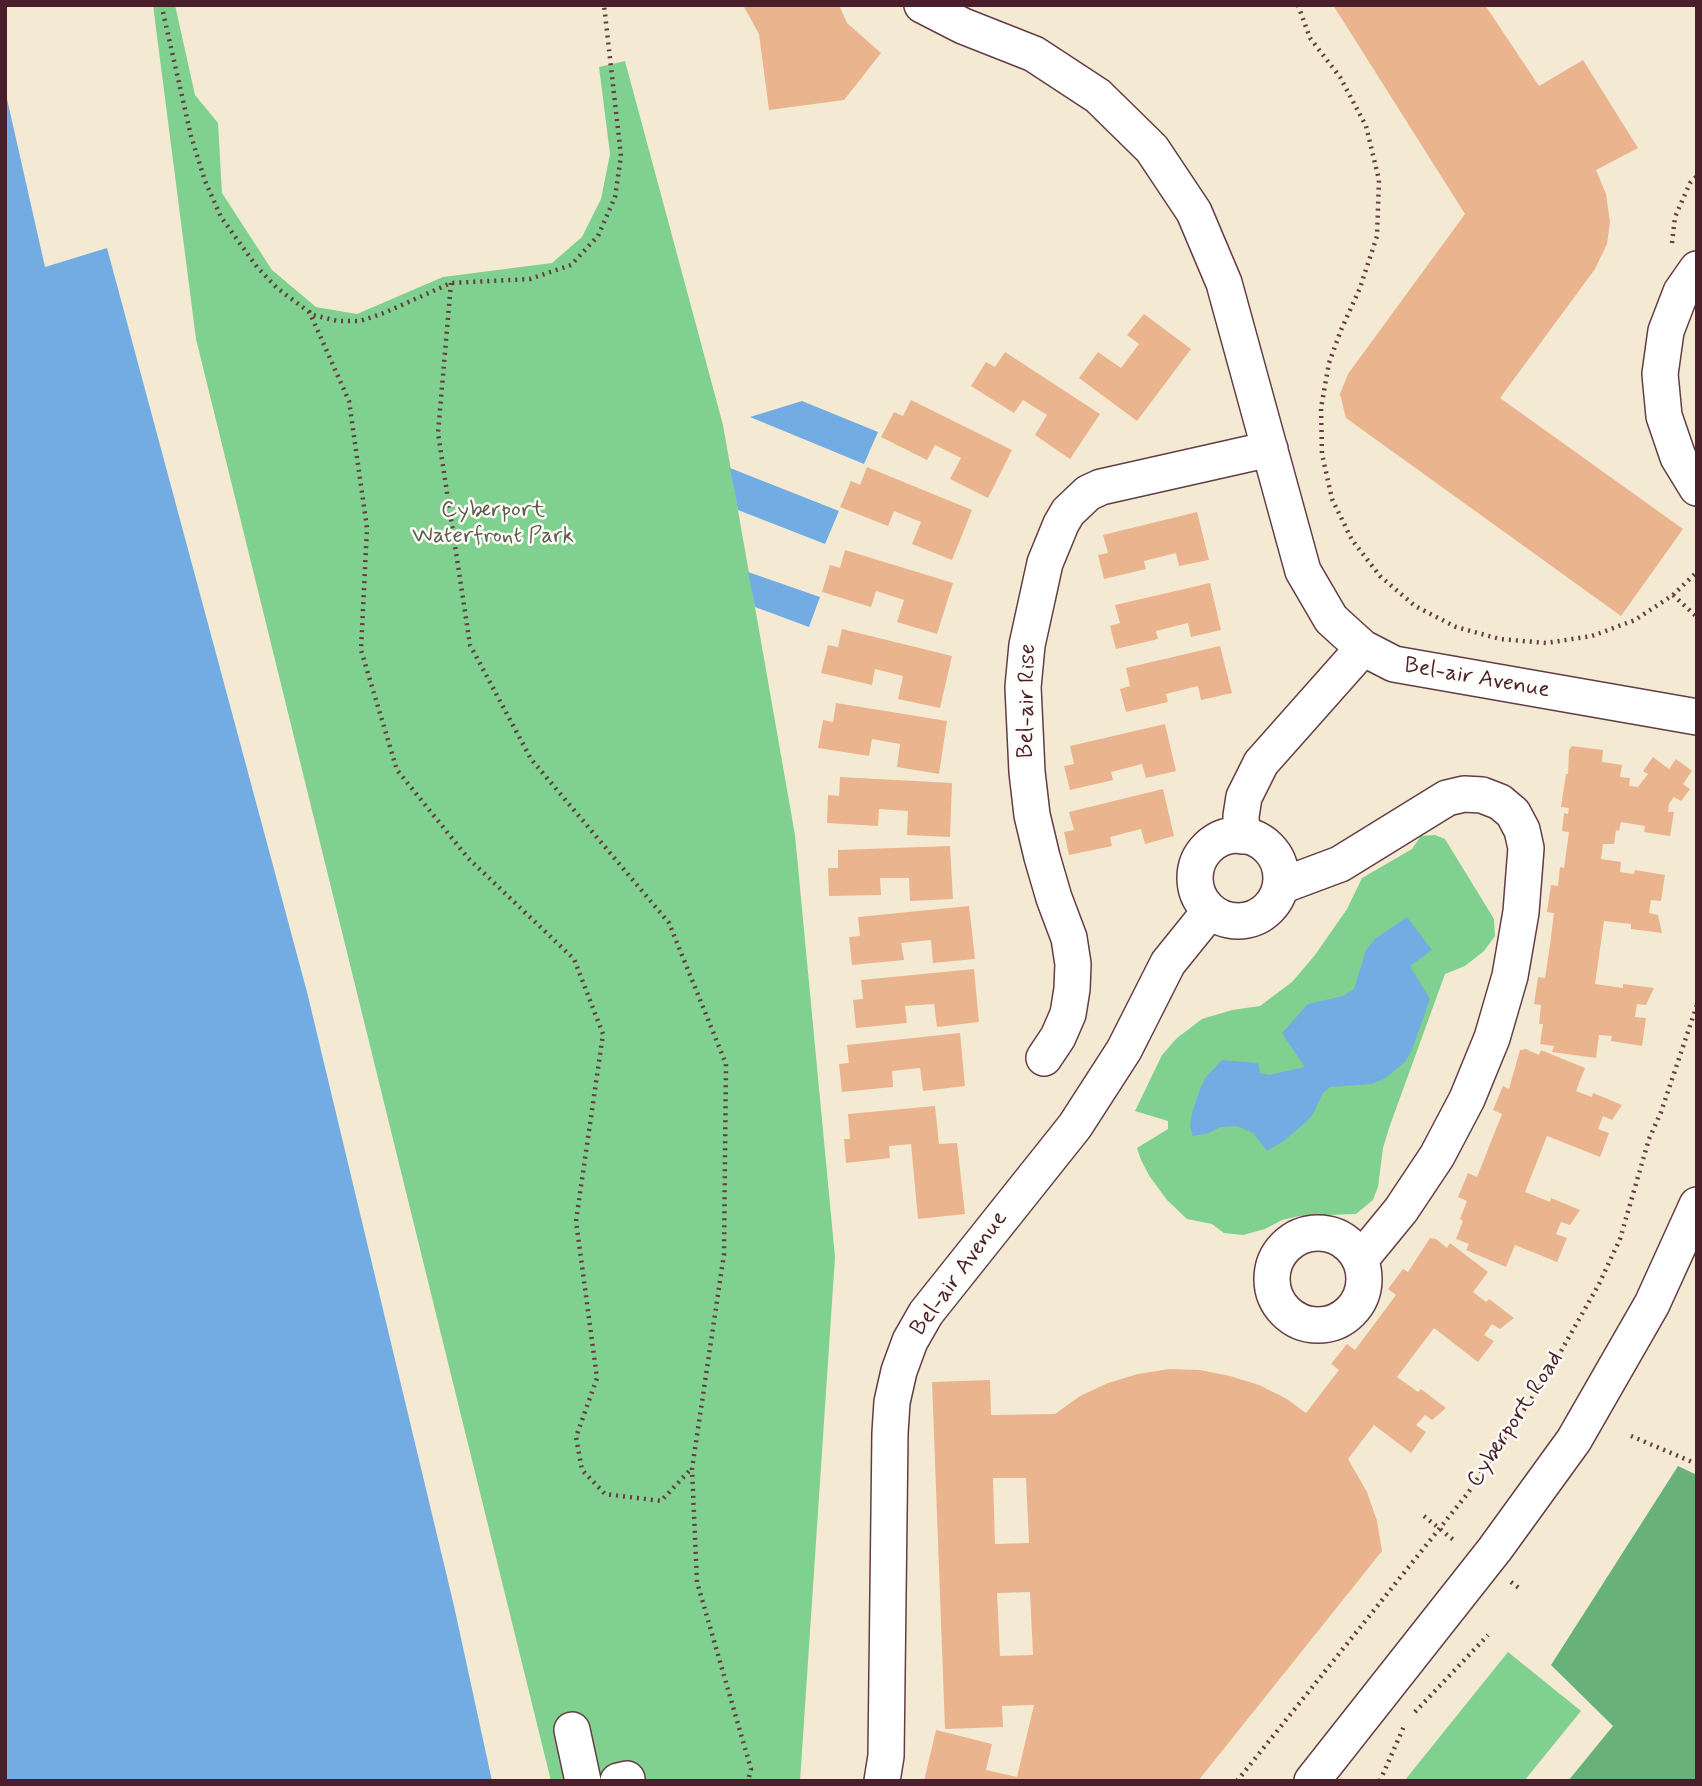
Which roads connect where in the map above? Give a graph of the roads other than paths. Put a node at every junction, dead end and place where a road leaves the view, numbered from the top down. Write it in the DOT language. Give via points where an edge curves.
graph roads {
  1 [pos="922,5"];
  2 [pos="1689,280"];
  3 [pos="1270,449"];
  4 [pos="1697,488"];
  5 [pos="1363,648"];
  6 [pos="1697,718"];
  7 [pos="1242,836"];
  8 [pos="1281,887"];
  9 [pos="1210,911"];
  10 [pos="1044,1058"];
  11 [pos="1697,1205"];
  12 [pos="1360,1260"];
  13 [pos="572,1730"];
  14 [pos="583,1781"];
  15 [pos="882,1781"];
  16 [pos="1312,1781"];
  1 -- 3 [label="street, Bel-air Avenue" via="1034,54 1098,96 1152,149 1194,212 1224,283"];
  2 -- 4 [label="street" via="1666,331 1660,374 1667,426 1678,457"];
  3 -- 5 [label="street, Bel-air Avenue" via="1303,571 1331,619"];
  3 -- 10 [label="street, Bel-air Rise" via="1088,493 1068,512 1045,563 1034,604 1023,687 1027,772 1042,857 1073,964 1068,1014"];
  5 -- 6 [label="street, Bel-air Avenue" via="1395,664"];
  5 -- 7 [label="street" via="1261,762 1244,797"];
  7 -- 8 [label="street" via="1268,847 1281,872"];
  7 -- 9 [label="street" via="1216,842 1199,862 1196,888"];
  8 -- 9 [label="street" via="1266,912 1252,919 1223,919"];
  8 -- 12 [label="street" via="1340,864 1447,798 1464,794 1482,794 1513,813 1527,848 1510,976 1492,1038 1437,1156"];
  9 -- 15 [label="street, Bel-air Avenue" via="1168,963 1124,1050 1075,1126 926,1313 910,1341 892,1402 890,1433"];
  11 -- 16 [label="street" via="1652,1304 1574,1440 1495,1549"];
  13 -- 14 [label="street"];
}
